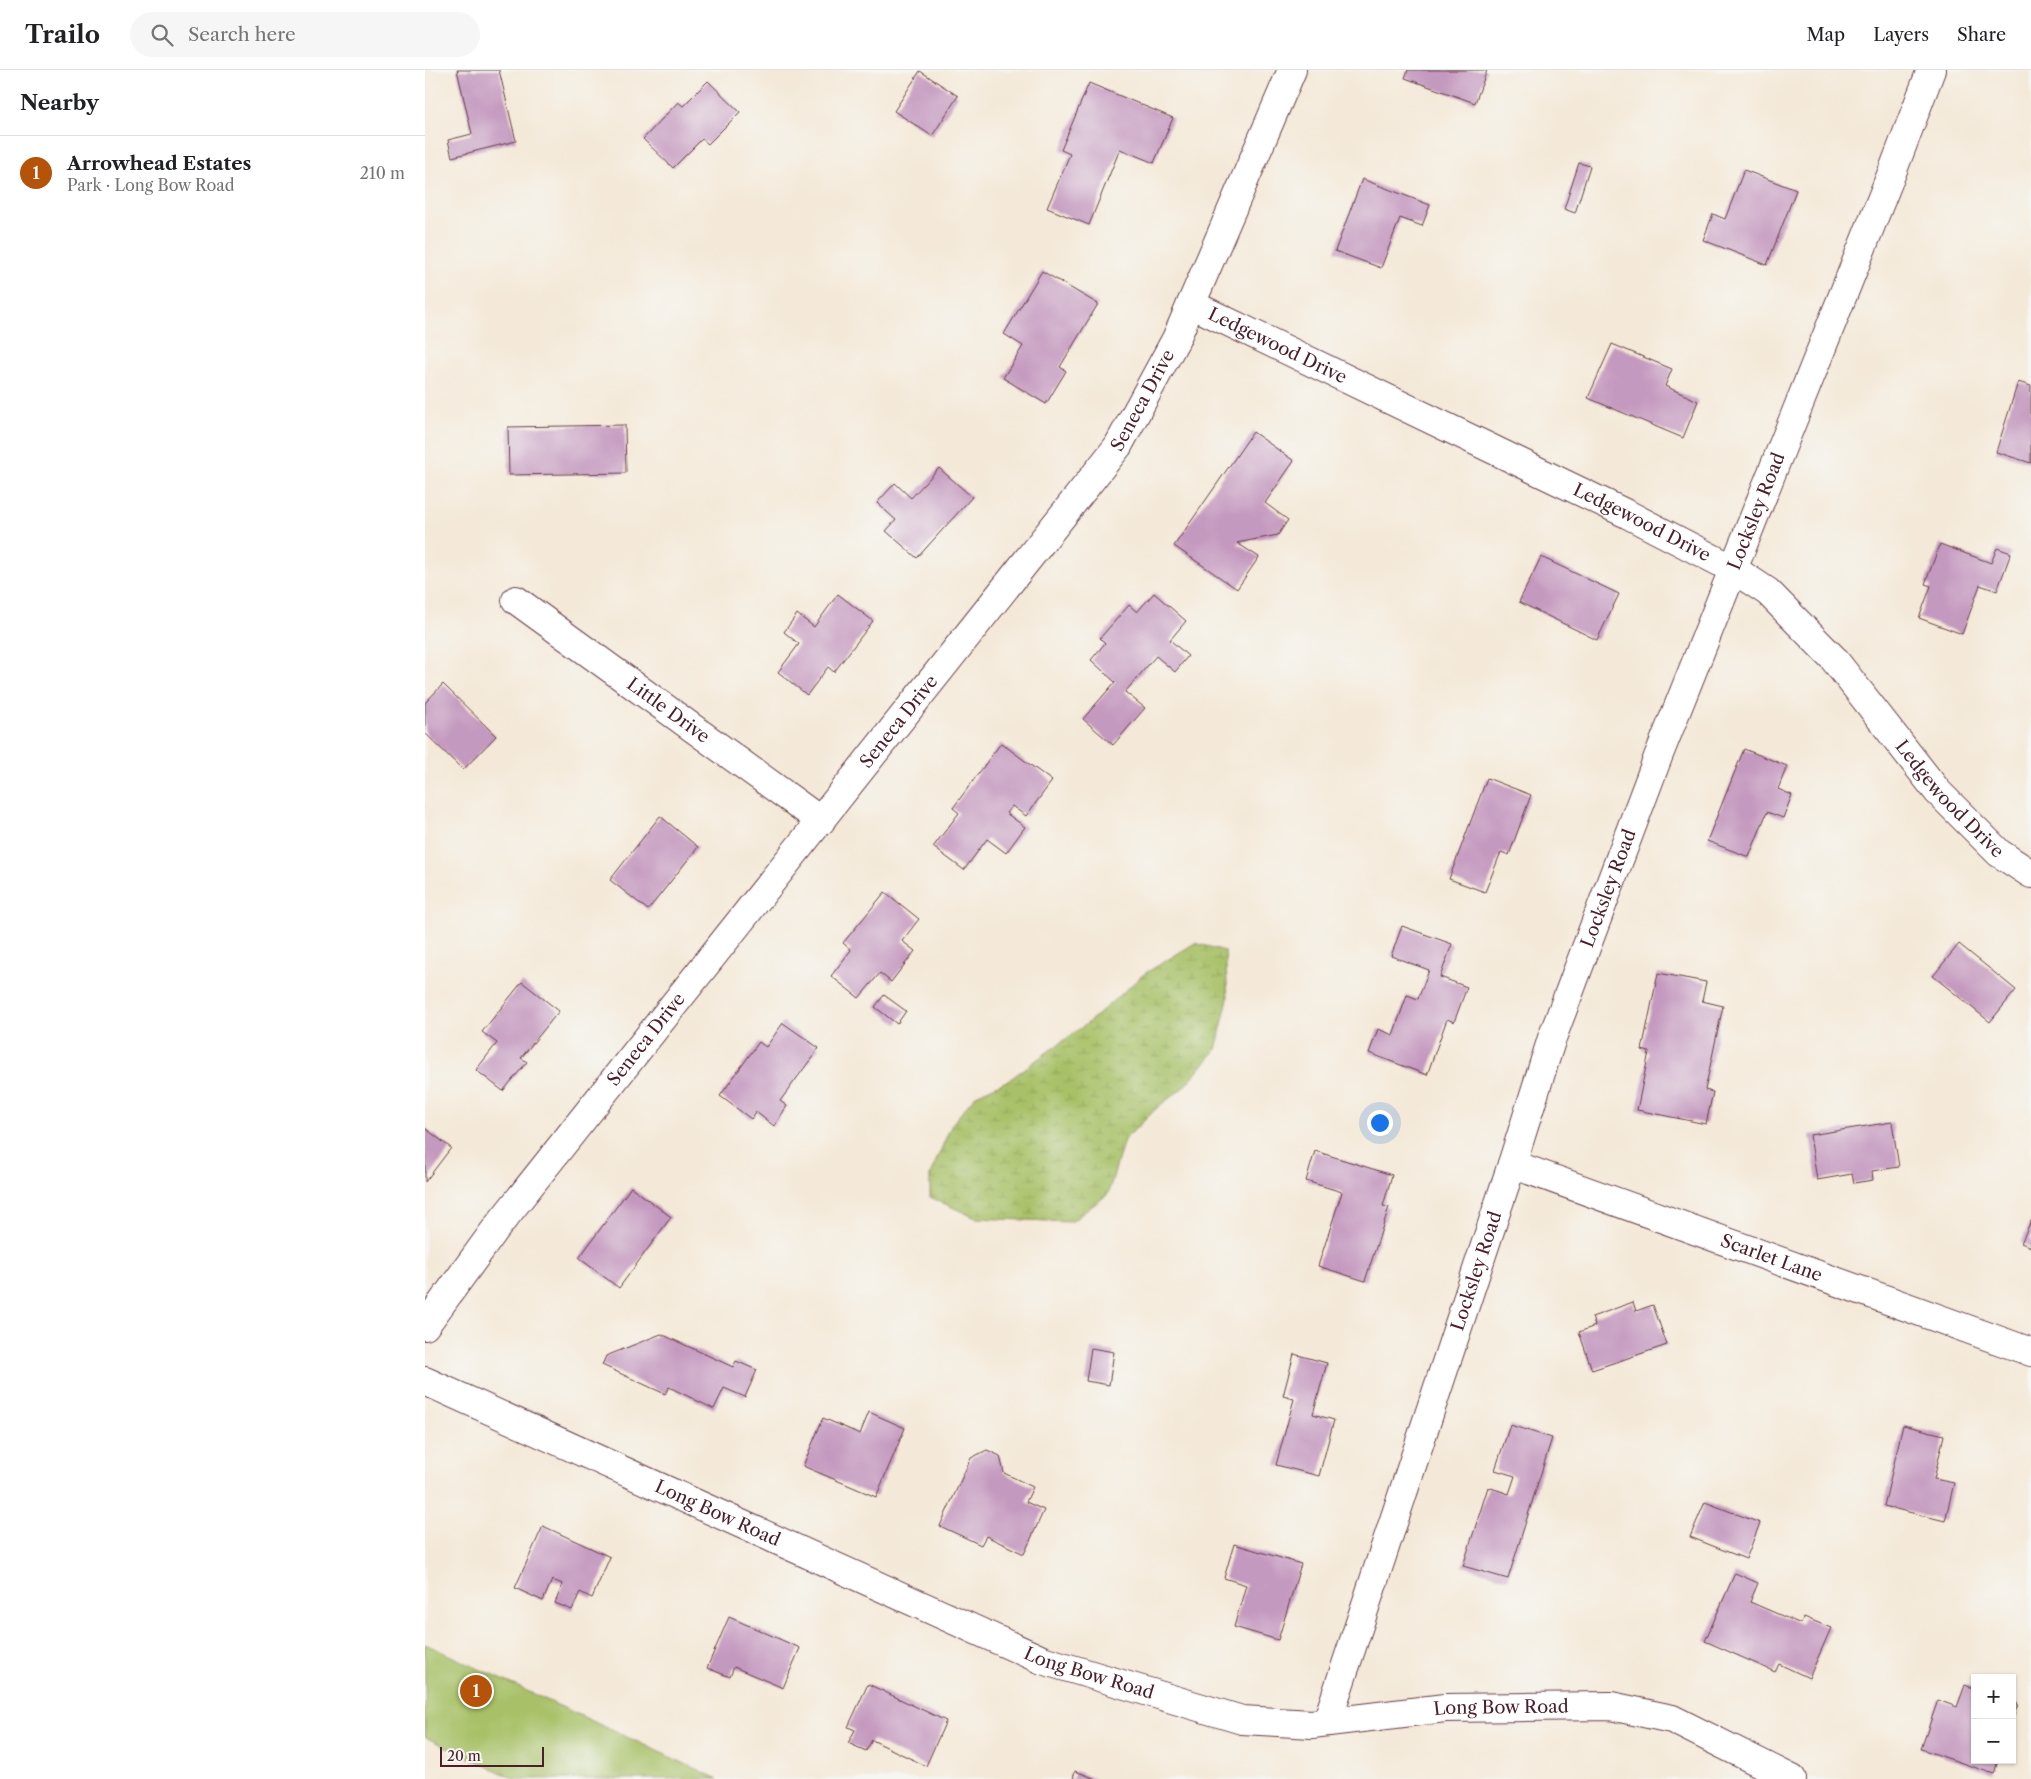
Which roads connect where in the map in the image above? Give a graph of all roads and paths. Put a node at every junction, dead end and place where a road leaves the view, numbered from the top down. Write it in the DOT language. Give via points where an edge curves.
graph roads {
  1 [pos="1291,70"];
  2 [pos="1931,70"];
  3 [pos="1191,304"];
  4 [pos="1733,569"];
  5 [pos="516,600"];
  6 [pos="821,820"];
  7 [pos="2031,874"];
  8 [pos="1513,1164"];
  9 [pos="425,1326"];
  10 [pos="2031,1352"];
  11 [pos="425,1381"];
  12 [pos="1327,1722"];
  13 [pos="1792,1779"];
  1 -- 3 [label="street, Seneca Drive"];
  2 -- 4 [label="street, Locksley Road"];
  3 -- 4 [label="street, Ledgewood Drive"];
  3 -- 6 [label="street, Seneca Drive" via="1176,339 1118,446"];
  4 -- 7 [label="street, Ledgewood Drive" via="1768,592 1833,658 1938,792 1999,853"];
  4 -- 8 [label="street, Locksley Road" via="1552,1038"];
  5 -- 6 [label="street, Little Drive"];
  6 -- 9 [label="street, Seneca Drive" via="497,1227"];
  8 -- 10 [label="street, Scarlet Lane"];
  8 -- 12 [label="street, Locksley Road"];
  11 -- 12 [label="street, Long Bow Road" via="1042,1660 1242,1720"];
  12 -- 13 [label="street, Long Bow Road" via="1445,1708 1611,1706 1672,1719"];
}
